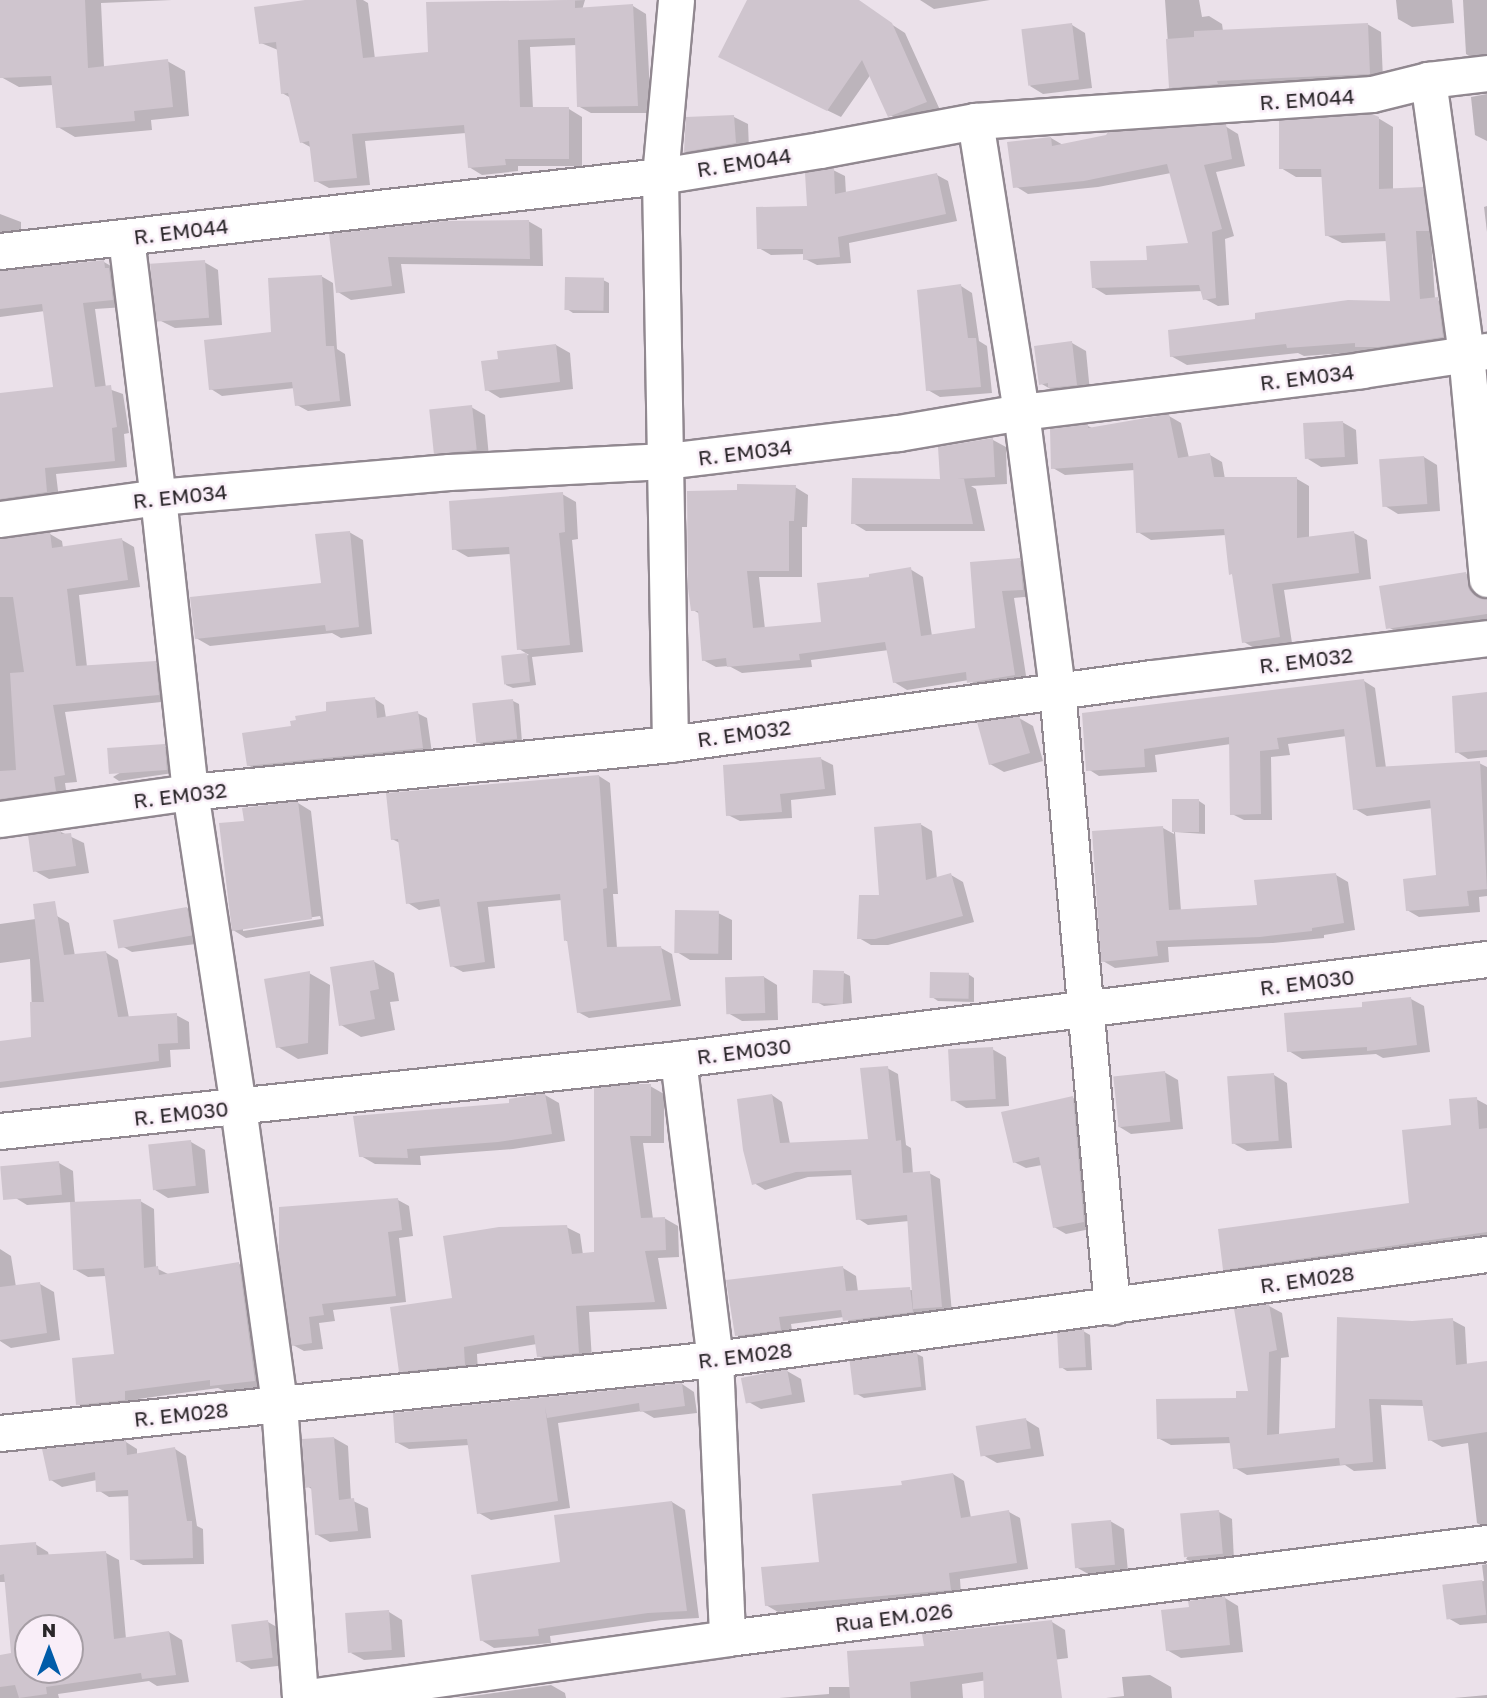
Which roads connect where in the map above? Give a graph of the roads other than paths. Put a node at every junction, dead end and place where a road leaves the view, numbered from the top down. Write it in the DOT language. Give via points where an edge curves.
graph roads {
  1 [pos="676,0"];
  2 [pos="1487,73"];
  3 [pos="1428,80"];
  4 [pos="975,121"];
  5 [pos="660,176"];
  6 [pos="126,238"];
  7 [pos="0,251"];
  8 [pos="1476,352"];
  9 [pos="1021,412"];
  10 [pos="666,461"];
  11 [pos="158,497"];
  12 [pos="0,519"];
  13 [pos="1487,579"];
  14 [pos="1487,638"];
  15 [pos="1057,690"];
  16 [pos="670,744"];
  17 [pos="190,792"];
  18 [pos="0,819"];
  19 [pos="1487,959"];
  20 [pos="1085,1010"];
  21 [pos="678,1059"];
  22 [pos="239,1107"];
  23 [pos="0,1131"];
  24 [pos="1487,1254"];
  25 [pos="1112,1307"];
  26 [pos="715,1359"];
  27 [pos="279,1404"];
  28 [pos="0,1433"];
  29 [pos="1487,1543"];
  30 [pos="727,1638"];
  31 [pos="301,1698"];
  1 -- 5 [label="street"];
  2 -- 3 [label="street, R. EM044"];
  3 -- 4 [label="street, R. EM044" via="1372,94"];
  3 -- 8 [label="street"];
  4 -- 5 [label="street, R. EM044"];
  4 -- 9 [label="street"];
  5 -- 6 [label="street, R. EM044"];
  5 -- 10 [label="street"];
  6 -- 7 [label="street, R. EM044"];
  6 -- 11 [label="street"];
  8 -- 9 [label="street, R. EM034"];
  8 -- 13 [label="street"];
  9 -- 10 [label="street, R. EM034" via="898,433"];
  9 -- 15 [label="street"];
  10 -- 11 [label="street, R. EM034" via="535,465"];
  10 -- 16 [label="street"];
  11 -- 12 [label="street, R. EM034"];
  11 -- 17 [label="street"];
  14 -- 15 [label="street, R. EM032"];
  15 -- 16 [label="street, R. EM032"];
  15 -- 20 [label="street"];
  16 -- 17 [label="street, R. EM032"];
  17 -- 18 [label="street, R. EM032"];
  17 -- 22 [label="street"];
  19 -- 20 [label="street, R. EM030"];
  20 -- 21 [label="street, R. EM030"];
  20 -- 25 [label="street"];
  21 -- 22 [label="street, R. EM030"];
  21 -- 26 [label="street"];
  22 -- 23 [label="street, R. EM030"];
  22 -- 27 [label="street"];
  24 -- 25 [label="street, R. EM028"];
  25 -- 26 [label="street, R. EM028"];
  26 -- 27 [label="street, R. EM028"];
  26 -- 30 [label="street"];
  27 -- 28 [label="street, R. EM028"];
  27 -- 31 [label="street"];
  29 -- 30 [label="street, Rua EM.026"];
  30 -- 31 [label="street, Rua EM.026"];
}
